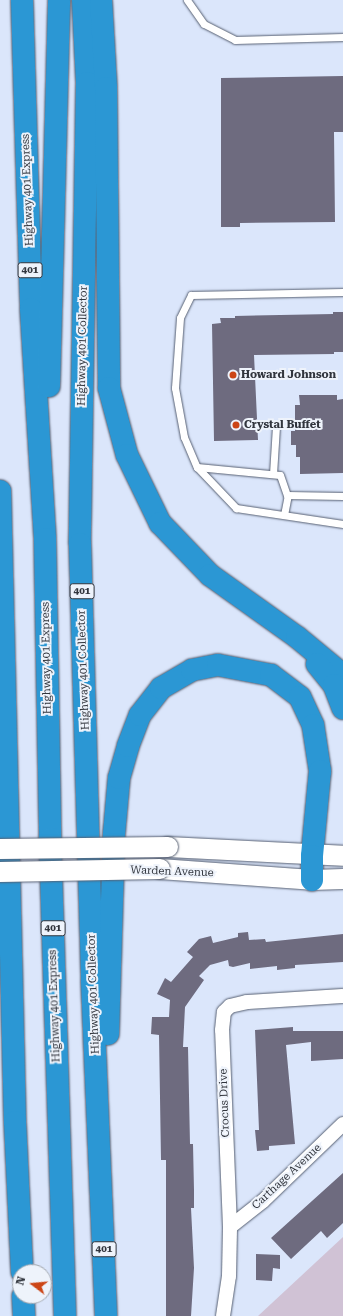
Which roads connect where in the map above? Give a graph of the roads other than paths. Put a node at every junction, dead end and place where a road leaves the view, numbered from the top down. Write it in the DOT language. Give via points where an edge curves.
graph roads {
  1 [pos="22,0"];
  2 [pos="58,0"];
  3 [pos="83,0"];
  4 [pos="101,0"];
  5 [pos="187,0"];
  6 [pos="343,37"];
  7 [pos="343,292"];
  8 [pos="276,426"];
  9 [pos="198,467"];
  10 [pos="273,474"];
  11 [pos="0,491"];
  12 [pos="288,495"];
  13 [pos="343,496"];
  14 [pos="284,516"];
  15 [pos="343,524"];
  16 [pos="45,539"];
  17 [pos="298,637"];
  18 [pos="343,675"];
  19 [pos="343,708"];
  20 [pos="0,849"];
  21 [pos="312,856"];
  22 [pos="343,856"];
  23 [pos="0,872"];
  24 [pos="343,879"];
  25 [pos="312,880"];
  26 [pos="343,996"];
  27 [pos="343,1124"];
  28 [pos="102,1183"];
  29 [pos="230,1227"];
  30 [pos="22,1264"];
  31 [pos="23,1304"];
  32 [pos="24,1316"];
  33 [pos="65,1316"];
  34 [pos="106,1316"];
  35 [pos="223,1316"];
  1 -- 16 [label="highway, Highway 401 Express / 401" via="32,309"];
  2 -- 16 [label="highway"];
  3 -- 28 [label="highway, Highway 401 Collector / 401" via="87,83 80,544 92,982"];
  4 -- 17 [label="highway" via="106,88 109,388 127,455 160,523 210,575"];
  5 -- 6 [label="lane" via="204,24 235,40"];
  7 -- 9 [label="lane" via="191,295 180,318 175,388 184,436"];
  8 -- 10 [label="lane"];
  9 -- 10 [label="lane"];
  9 -- 14 [label="lane" via="236,508"];
  10 -- 12 [label="lane" via="280,475"];
  11 -- 30 [label="highway" via="15,1122"];
  12 -- 13 [label="lane"];
  12 -- 14 [label="lane"];
  14 -- 15 [label="lane"];
  16 -- 33 [label="highway, Highway 401 Express / 401" via="50,839"];
  17 -- 18 [label="highway"];
  17 -- 19 [label="highway" via="334,685"];
  20 -- 21 [label="main road, bridge" via="168,847"];
  21 -- 22 [label="main road"];
  21 -- 25 [label="highway"];
  21 -- 28 [label="highway" via="320,771 313,725 300,697 271,674 218,665 192,670 161,688 140,715 119,778 114,834"];
  23 -- 25 [label="main road, Warden Avenue, bridge" via="160,869"];
  24 -- 25 [label="main road, Warden Avenue"];
  26 -- 29 [label="street, Crocus Drive" via="247,1002 230,1006 224,1012 222,1030"];
  27 -- 29 [label="street, Carthage Avenue" via="263,1201"];
  28 -- 34 [label="highway, Highway 401 Collector / 401"];
  29 -- 35 [label="street, Crocus Drive" via="229,1276"];
  31 -- 32 [label="highway"];
}
